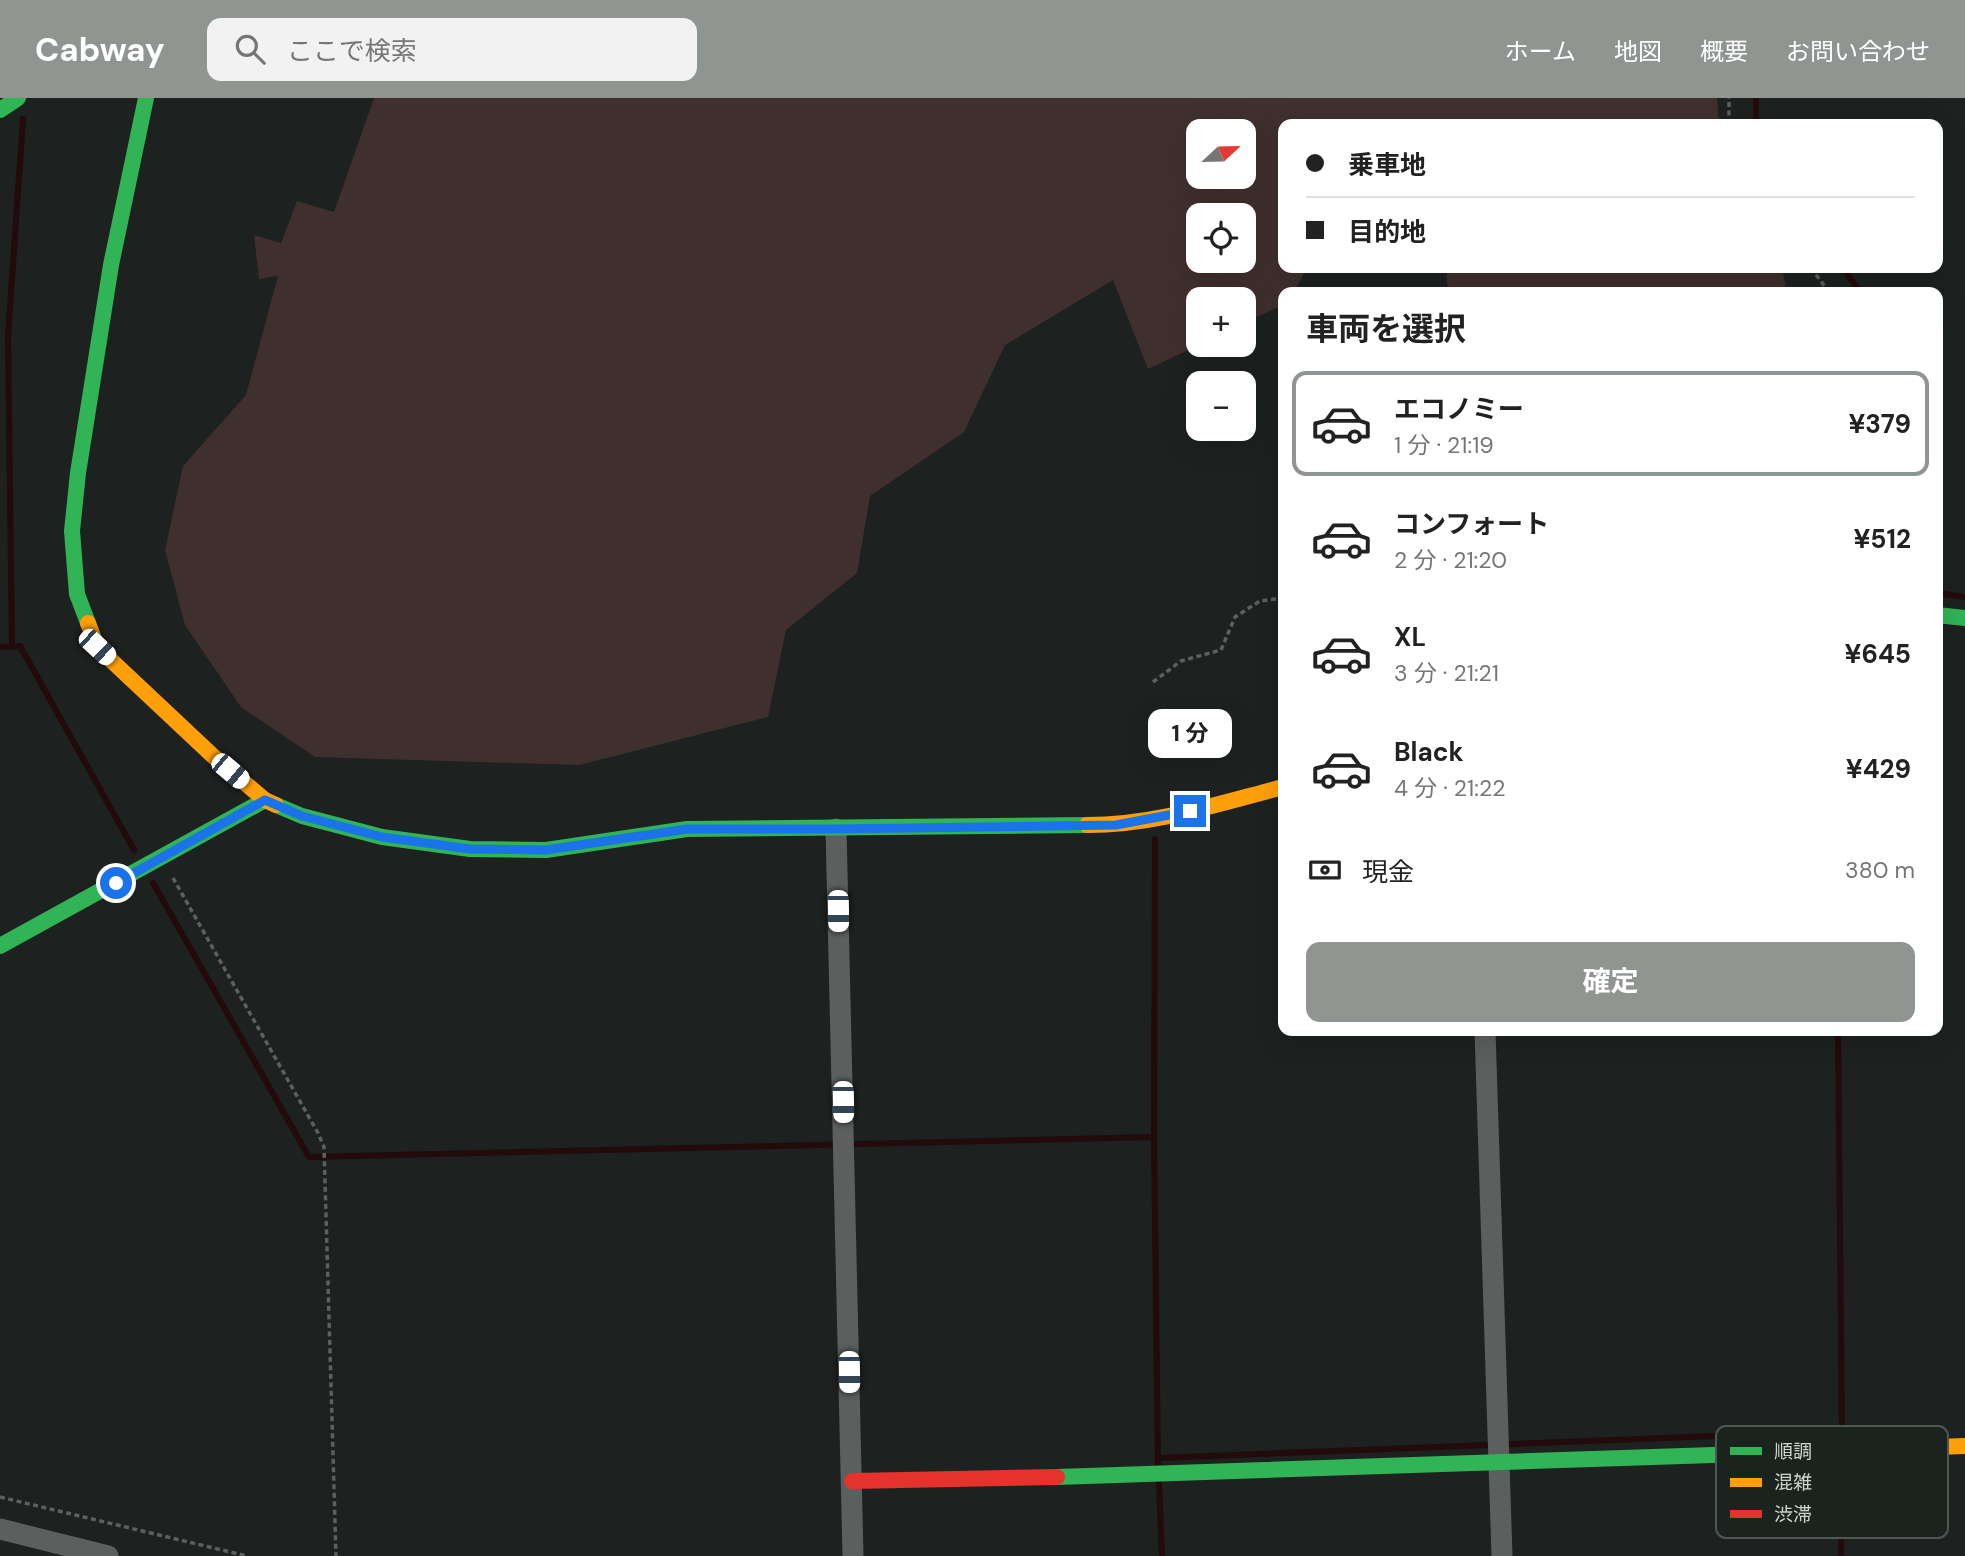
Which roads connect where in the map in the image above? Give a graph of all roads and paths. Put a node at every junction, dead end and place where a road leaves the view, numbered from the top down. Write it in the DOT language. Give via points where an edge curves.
graph roads {
  1 [pos="18,98"];
  2 [pos="146,98"];
  3 [pos="1729,98"];
  4 [pos="0,110"];
  5 [pos="1728,119"];
  6 [pos="1278,599"];
  7 [pos="1943,616"];
  8 [pos="1965,618"];
  9 [pos="1153,682"];
  10 [pos="1278,788"];
  11 [pos="265,800"];
  12 [pos="836,829"];
  13 [pos="162,858"];
  14 [pos="0,946"];
  15 [pos="1485,1036"];
  16 [pos="1499,1450"];
  17 [pos="1716,1451"];
  18 [pos="852,1481"];
  19 [pos="0,1497"];
  20 [pos="0,1529"];
  21 [pos="108,1556"];
  22 [pos="247,1556"];
  23 [pos="336,1556"];
  24 [pos="853,1556"];
  25 [pos="1502,1556"];
  1 -- 4 [label="street"];
  2 -- 11 [label="street" via="111,265 78,473 72,531 77,594 97,647"];
  3 -- 5 [label="path"];
  6 -- 9 [label="path" via="1260,601 1235,617 1220,650 1181,661"];
  7 -- 8 [label="street"];
  10 -- 12 [label="street" via="1116,825"];
  11 -- 12 [label="street" via="302,816 382,837 470,849 546,850 687,829"];
  11 -- 13 [label="street"];
  12 -- 18 [label="street"];
  13 -- 14 [label="street"];
  13 -- 23 [label="path" via="324,1147"];
  15 -- 16 [label="street"];
  16 -- 17 [label="street"];
  16 -- 18 [label="street" via="1144,1476"];
  16 -- 25 [label="street"];
  18 -- 24 [label="street"];
  19 -- 22 [label="path"];
  20 -- 21 [label="street"];
}
